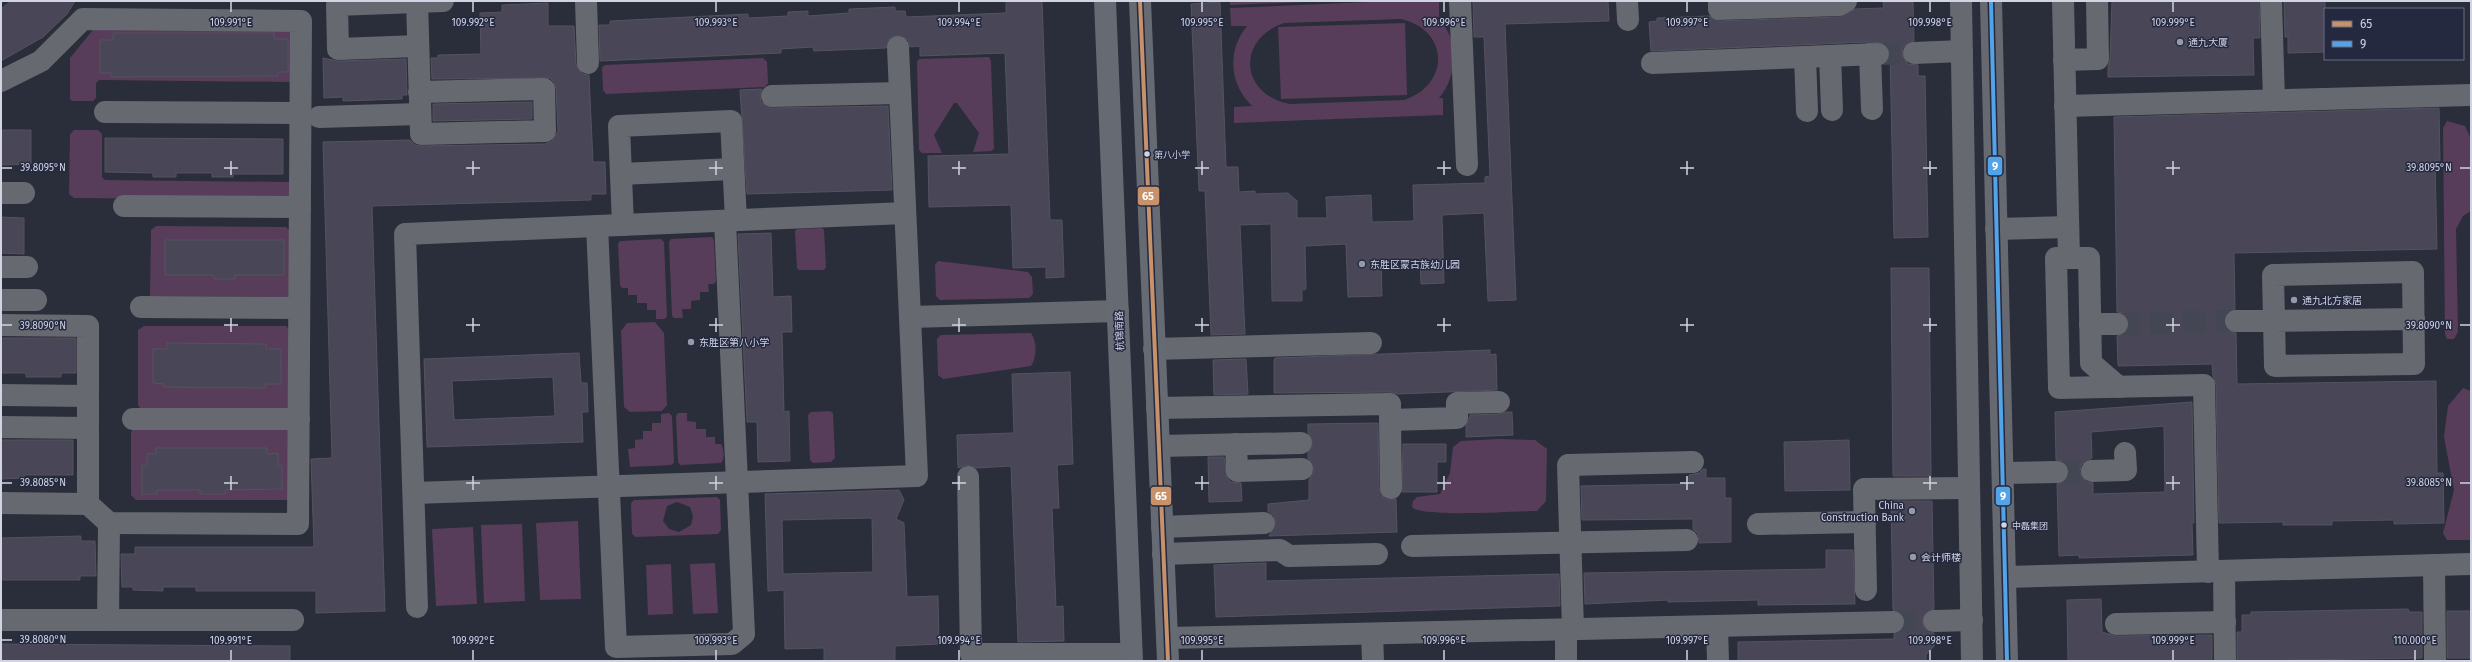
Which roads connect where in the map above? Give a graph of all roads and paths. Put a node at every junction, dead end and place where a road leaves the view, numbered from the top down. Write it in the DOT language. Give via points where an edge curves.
graph roads {
  1 [pos="443,1"];
  2 [pos="586,1"];
  3 [pos="1105,1"];
  4 [pos="1140,1"];
  5 [pos="1460,1"];
  6 [pos="1719,1"];
  7 [pos="1846,1"];
  8 [pos="1961,1"];
  9 [pos="1991,1"];
  10 [pos="2063,1"];
  11 [pos="2097,1"];
  12 [pos="2271,1"];
  13 [pos="417,2"];
  14 [pos="418,46"];
  15 [pos="898,47"];
  16 [pos="1962,51"];
  17 [pos="1914,53"];
  18 [pos="1830,56"];
  19 [pos="1805,57"];
  20 [pos="2064,60"];
  21 [pos="588,63"];
  22 [pos="1652,63"];
  23 [pos="1,80"];
  24 [pos="419,92"];
  25 [pos="900,93"];
  26 [pos="2471,95"];
  27 [pos="772,96"];
  28 [pos="2274,100"];
  29 [pos="2065,106"];
  30 [pos="1872,109"];
  31 [pos="1832,110"];
  32 [pos="1806,111"];
  33 [pos="105,112"];
  34 [pos="420,114"];
  35 [pos="310,115"];
  36 [pos="1467,165"];
  37 [pos="733,169"];
  38 [pos="621,174"];
  39 [pos="1,193"];
  40 [pos="24,193"];
  41 [pos="124,206"];
  42 [pos="300,207"];
  43 [pos="905,213"];
  44 [pos="730,220"];
  45 [pos="623,225"];
  46 [pos="597,226"];
  47 [pos="2068,227"];
  48 [pos="1996,229"];
  49 [pos="2069,258"];
  50 [pos="1,267"];
  51 [pos="27,267"];
  52 [pos="1,300"];
  53 [pos="36,300"];
  54 [pos="141,307"];
  55 [pos="299,308"];
  56 [pos="1118,311"];
  57 [pos="910,317"];
  58 [pos="2414,319"];
  59 [pos="2274,320"];
  60 [pos="2236,321"];
  61 [pos="2090,324"];
  62 [pos="2117,324"];
  63 [pos="1,325"];
  64 [pos="1371,343"];
  65 [pos="1154,350"];
  66 [pos="2119,387"];
  67 [pos="1,395"];
  68 [pos="88,396"];
  69 [pos="1499,402"];
  70 [pos="1157,408"];
  71 [pos="133,419"];
  72 [pos="299,419"];
  73 [pos="1390,420"];
  74 [pos="1,427"];
  75 [pos="88,428"];
  76 [pos="1301,443"];
  77 [pos="1236,444"];
  78 [pos="1159,446"];
  79 [pos="2125,453"];
  80 [pos="1693,462"];
  81 [pos="1302,469"];
  82 [pos="2092,471"];
  83 [pos="2003,472"];
  84 [pos="2057,472"];
  85 [pos="968,477"];
  86 [pos="737,481"];
  87 [pos="609,486"];
  88 [pos="1391,488"];
  89 [pos="1969,488"];
  90 [pos="414,493"];
  91 [pos="1,503"];
  92 [pos="88,504"];
  93 [pos="1865,522"];
  94 [pos="109,523"];
  95 [pos="1264,523"];
  96 [pos="1758,524"];
  97 [pos="1162,527"];
  98 [pos="1687,540"];
  99 [pos="1570,543"];
  100 [pos="1412,546"];
  101 [pos="1163,554"];
  102 [pos="1377,554"];
  103 [pos="2471,564"];
  104 [pos="2434,565"];
  105 [pos="2216,571"];
  106 [pos="2005,577"];
  107 [pos="1866,590"];
  108 [pos="417,607"];
  109 [pos="1,620"];
  110 [pos="108,620"];
  111 [pos="293,620"];
  112 [pos="1972,620"];
  113 [pos="1934,621"];
  114 [pos="1893,622"];
  115 [pos="2225,622"];
  116 [pos="2116,624"];
  117 [pos="1717,626"];
  118 [pos="1569,629"];
  119 [pos="1372,634"];
  120 [pos="1167,638"];
  121 [pos="1132,657"];
  122 [pos="1086,658"];
  123 [pos="1168,661"];
  124 [pos="1373,661"];
  125 [pos="1566,661"];
  126 [pos="1718,661"];
  127 [pos="1972,661"];
  128 [pos="2007,661"];
  129 [pos="2225,661"];
  130 [pos="2435,661"];
  1 -- 13 [label="street"];
  2 -- 21 [label="street"];
  3 -- 56 [label="main road, 杭锦南路"];
  4 -- 65 [label="main road"];
  5 -- 36 [label="street"];
  6 -- 7 [label="street" via="1719,9 1839,5"];
  8 -- 16 [label="street"];
  9 -- 48 [label="street"];
  10 -- 20 [label="street"];
  11 -- 20 [label="street" via="2098,59"];
  12 -- 28 [label="street"];
  13 -- 14 [label="street"];
  13 -- 14 [label="street" via="337,5 338,49"];
  14 -- 24 [label="street"];
  15 -- 25 [label="street"];
  16 -- 17 [label="street"];
  16 -- 89 [label="street"];
  18 -- 19 [label="street"];
  18 -- 30 [label="street" via="1874,54"];
  18 -- 31 [label="street"];
  19 -- 22 [label="street"];
  19 -- 32 [label="street"];
  20 -- 29 [label="street"];
  23 -- 35 [label="street" via="41,61 83,19 301,21"];
  24 -- 34 [label="street"];
  24 -- 34 [label="street" via="544,88 545,131 421,134"];
  25 -- 27 [label="street"];
  25 -- 43 [label="street"];
  26 -- 28 [label="street"];
  28 -- 29 [label="street"];
  29 -- 47 [label="street"];
  33 -- 35 [label="street"];
  34 -- 35 [label="street"];
  35 -- 42 [label="street"];
  37 -- 38 [label="street"];
  37 -- 38 [label="street" via="731,121 619,126"];
  37 -- 44 [label="street"];
  38 -- 45 [label="street"];
  39 -- 40 [label="street"];
  41 -- 42 [label="street"];
  42 -- 55 [label="street"];
  43 -- 44 [label="street"];
  43 -- 57 [label="street"];
  44 -- 45 [label="street"];
  44 -- 86 [label="street"];
  45 -- 46 [label="street"];
  46 -- 87 [label="street"];
  46 -- 90 [label="street" via="405,234"];
  47 -- 48 [label="street"];
  47 -- 49 [label="street"];
  48 -- 83 [label="street"];
  49 -- 61 [label="street" via="2089,258"];
  49 -- 66 [label="street" via="2056,258 2060,388"];
  50 -- 51 [label="street"];
  52 -- 53 [label="street"];
  54 -- 55 [label="street"];
  55 -- 72 [label="street"];
  56 -- 57 [label="street"];
  56 -- 121 [label="main road, 杭锦南路"];
  57 -- 86 [label="street" via="917,476"];
  58 -- 59 [label="street"];
  58 -- 59 [label="street" via="2414,364 2275,366"];
  58 -- 59 [label="street" via="2413,272 2273,274"];
  59 -- 60 [label="street"];
  61 -- 62 [label="street"];
  61 -- 66 [label="street" via="2091,363"];
  63 -- 68 [label="street" via="88,326"];
  64 -- 65 [label="street"];
  65 -- 70 [label="main road"];
  66 -- 105 [label="street" via="2204,385"];
  67 -- 68 [label="street"];
  68 -- 75 [label="street"];
  69 -- 73 [label="street" via="1457,403 1458,418"];
  70 -- 73 [label="street" via="1390,404"];
  70 -- 78 [label="main road"];
  71 -- 72 [label="street"];
  72 -- 94 [label="street" via="298,524"];
  73 -- 88 [label="street"];
  74 -- 75 [label="street"];
  75 -- 92 [label="street"];
  76 -- 77 [label="street"];
  77 -- 78 [label="street"];
  77 -- 81 [label="street" via="1237,471"];
  78 -- 97 [label="main road"];
  79 -- 82 [label="street" via="2126,470"];
  80 -- 99 [label="street" via="1568,465"];
  83 -- 84 [label="street"];
  83 -- 106 [label="street"];
  85 -- 122 [label="street" via="972,654"];
  86 -- 87 [label="street"];
  86 -- 87 [label="street" via="744,634 732,644 616,647"];
  87 -- 90 [label="street"];
  89 -- 93 [label="street" via="1864,489"];
  89 -- 112 [label="street"];
  90 -- 108 [label="street"];
  91 -- 92 [label="street"];
  92 -- 94 [label="street"];
  93 -- 96 [label="street"];
  93 -- 107 [label="street"];
  94 -- 110 [label="street"];
  95 -- 97 [label="street"];
  97 -- 101 [label="main road"];
  98 -- 99 [label="street"];
  99 -- 100 [label="street"];
  99 -- 118 [label="street"];
  101 -- 102 [label="street" via="1280,550 1289,556"];
  101 -- 120 [label="main road"];
  103 -- 104 [label="street"];
  104 -- 105 [label="street"];
  104 -- 130 [label="street"];
  105 -- 106 [label="street"];
  105 -- 115 [label="street"];
  106 -- 128 [label="street"];
  109 -- 110 [label="street"];
  110 -- 111 [label="street"];
  112 -- 113 [label="street"];
  112 -- 127 [label="street"];
  114 -- 117 [label="street"];
  115 -- 116 [label="street"];
  115 -- 129 [label="street"];
  117 -- 118 [label="street"];
  117 -- 126 [label="street"];
  118 -- 119 [label="street"];
  118 -- 125 [label="street"];
  119 -- 120 [label="street"];
  119 -- 124 [label="street"];
  120 -- 123 [label="main road"];
  121 -- 122 [label="street"];
}
